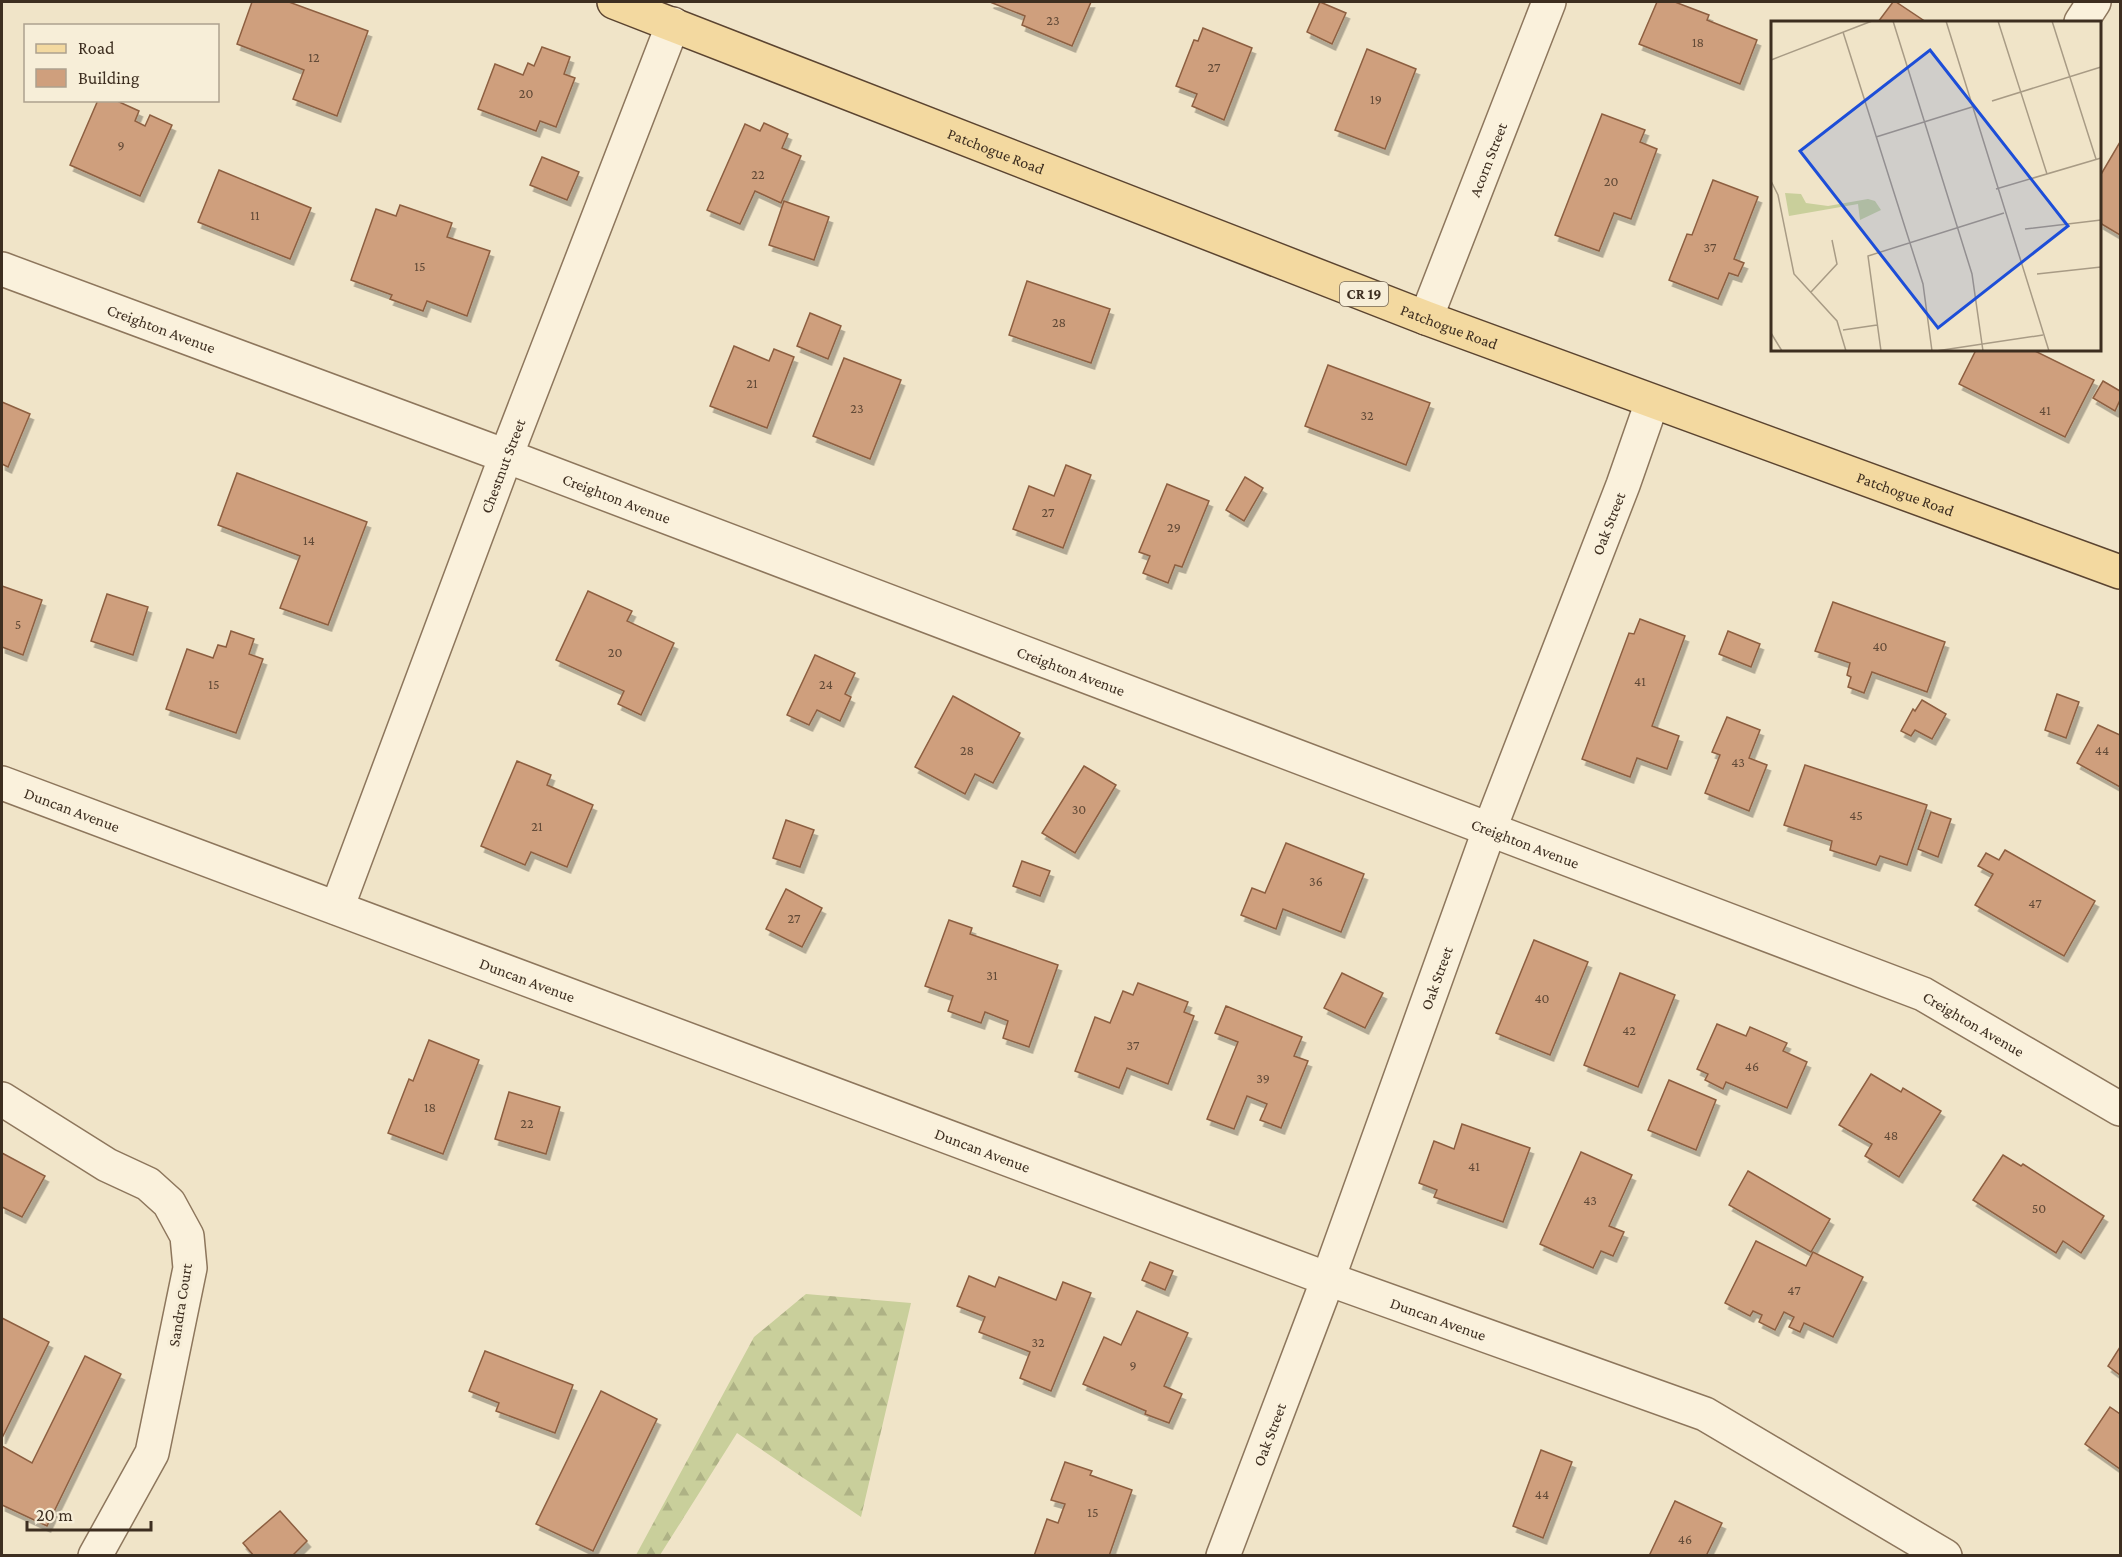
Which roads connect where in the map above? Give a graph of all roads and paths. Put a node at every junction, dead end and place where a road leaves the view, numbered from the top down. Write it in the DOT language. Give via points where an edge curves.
graph roads {
  1 [pos="614,2"];
  2 [pos="1549,2"];
  3 [pos="2094,2"];
  4 [pos="2082,21"];
  5 [pos="673,24"];
  6 [pos="2,269"];
  7 [pos="1426,318"];
  8 [pos="1652,402"];
  9 [pos="506,456"];
  10 [pos="2121,572"];
  11 [pos="2,783"];
  12 [pos="1490,828"];
  13 [pos="337,908"];
  14 [pos="2,1099"];
  15 [pos="2121,1109"];
  16 [pos="1328,1279"];
  17 [pos="95,1556"];
  18 [pos="1223,1556"];
  19 [pos="1945,1556"];
  1 -- 5 [label="main road, Patchogue Road / CR 19"];
  2 -- 7 [label="street, Acorn Street"];
  3 -- 4 [label="street"];
  5 -- 7 [label="main road, Patchogue Road / CR 19"];
  5 -- 9 [label="street, Chestnut Street"];
  6 -- 9 [label="street, Creighton Avenue"];
  7 -- 8 [label="main road, Patchogue Road / CR 19"];
  8 -- 10 [label="main road, Patchogue Road / CR 19"];
  8 -- 12 [label="street, Oak Street"];
  9 -- 12 [label="street, Creighton Avenue"];
  9 -- 13 [label="street, Chestnut Street"];
  11 -- 13 [label="street, Duncan Avenue"];
  12 -- 15 [label="street, Creighton Avenue" via="1923,994"];
  12 -- 16 [label="street, Oak Street"];
  13 -- 16 [label="street, Duncan Avenue"];
  14 -- 17 [label="street, Sandra Court" via="107,1165 148,1184 169,1203 187,1236 189,1268 152,1453"];
  16 -- 18 [label="street, Oak Street"];
  16 -- 19 [label="street, Duncan Avenue" via="1706,1414"];
}
